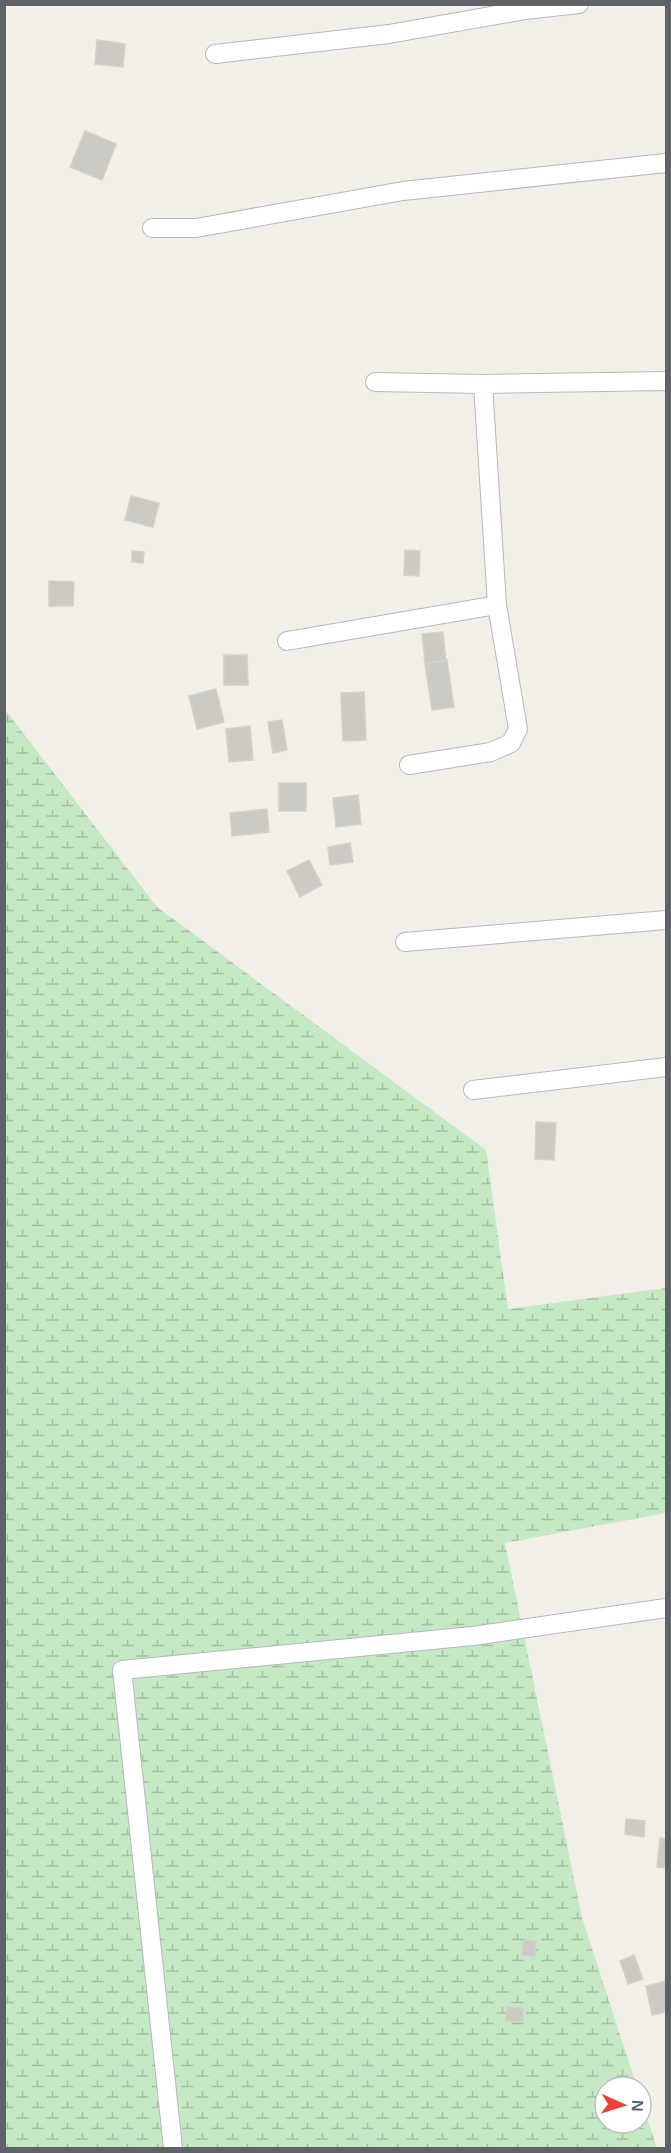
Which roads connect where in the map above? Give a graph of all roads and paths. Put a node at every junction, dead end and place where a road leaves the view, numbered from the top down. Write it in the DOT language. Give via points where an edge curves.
graph roads {
  1 [pos="579,4"];
  2 [pos="215,54"];
  3 [pos="666,163"];
  4 [pos="152,228"];
  5 [pos="666,381"];
  6 [pos="375,382"];
  7 [pos="483,384"];
  8 [pos="497,605"];
  9 [pos="287,641"];
  10 [pos="410,765"];
  11 [pos="666,920"];
  12 [pos="405,942"];
  13 [pos="666,1067"];
  14 [pos="473,1090"];
  15 [pos="666,1608"];
  16 [pos="174,2148"];
  1 -- 2 [label="street" via="389,34"];
  3 -- 4 [label="street" via="403,191 196,228"];
  5 -- 7 [label="street"];
  6 -- 7 [label="street"];
  7 -- 8 [label="street"];
  8 -- 9 [label="street"];
  8 -- 10 [label="street" via="518,729 511,742 491,752"];
  11 -- 12 [label="street"];
  13 -- 14 [label="street"];
  15 -- 16 [label="street" via="473,1636 122,1670"];
}
